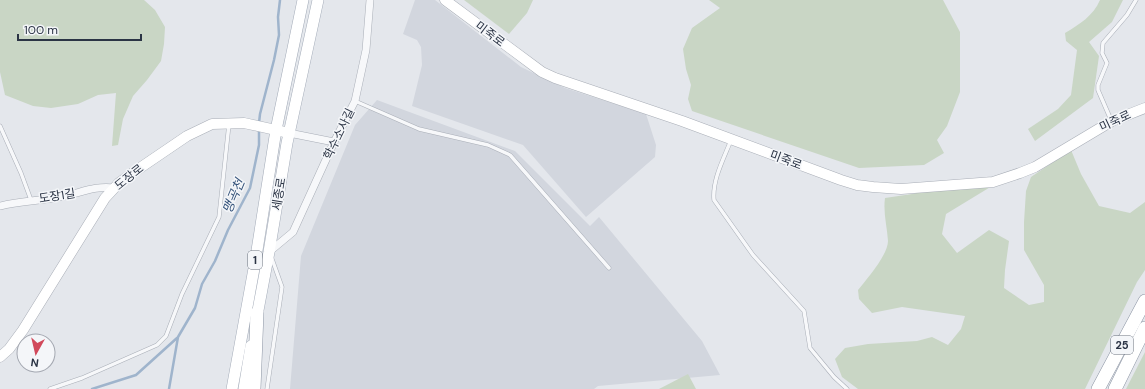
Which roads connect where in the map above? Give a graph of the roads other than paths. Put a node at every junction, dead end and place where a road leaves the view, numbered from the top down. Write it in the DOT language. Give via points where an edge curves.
graph roads {
  1 [pos="303,0"];
  2 [pos="318,0"];
  3 [pos="370,0"];
  4 [pos="444,0"];
  5 [pos="1136,0"];
  6 [pos="355,101"];
  7 [pos="1145,108"];
  8 [pos="1112,121"];
  9 [pos="229,123"];
  10 [pos="0,126"];
  11 [pos="271,128"];
  12 [pos="290,133"];
  13 [pos="732,140"];
  14 [pos="334,142"];
  15 [pos="114,188"];
  16 [pos="31,200"];
  17 [pos="0,206"];
  18 [pos="269,252"];
  19 [pos="609,268"];
  20 [pos="1145,301"];
  21 [pos="257,313"];
  22 [pos="1145,328"];
  23 [pos="0,357"];
  24 [pos="50,389"];
  25 [pos="232,389"];
  26 [pos="244,389"];
  27 [pos="254,389"];
  28 [pos="268,389"];
  29 [pos="846,389"];
  30 [pos="1098,389"];
  31 [pos="1115,389"];
  1 -- 11 [label="main road, 세종로 / 1"];
  2 -- 12 [label="main road, 세종로 / 1"];
  3 -- 6 [label="street, 학수소사길" via="366,50"];
  4 -- 13 [label="street, 미죽로" via="542,72"];
  5 -- 8 [label="lane" via="1103,43 1102,53 1107,63 1098,90"];
  6 -- 14 [label="street, 학수소사길"];
  6 -- 19 [label="lane" via="420,129 488,145 510,155"];
  7 -- 8 [label="street, 미죽로"];
  8 -- 13 [label="street, 미죽로" via="1035,167 1007,178 993,182 901,189 858,185"];
  9 -- 11 [label="street, 도장로"];
  9 -- 15 [label="street, 도장로" via="212,124 187,136"];
  9 -- 24 [label="lane" via="219,217 182,294 166,336 157,345"];
  10 -- 16 [label="lane"];
  11 -- 12 [label="street, 도장로"];
  11 -- 25 [label="main road, 세종로 / 1" via="255,263"];
  12 -- 14 [label="street, 도장로"];
  12 -- 18 [label="main road, 세종로 / 1"];
  13 -- 29 [label="lane" via="713,191 714,200 753,255 804,311 810,348"];
  14 -- 18 [label="street, 학수소사길" via="293,232"];
  15 -- 16 [label="street, 도장1길" via="103,187 58,198"];
  15 -- 23 [label="street, 도장로" via="105,198 23,330"];
  16 -- 17 [label="street, 도장1길"];
  18 -- 21 [label="main road, 세종로 / 1"];
  18 -- 28 [label="lane" via="282,287"];
  20 -- 30 [label="highway, 25"];
  21 -- 26 [label="main road, 세종로 / 1"];
  21 -- 27 [label="highway"];
  22 -- 31 [label="highway, 25"];
}
